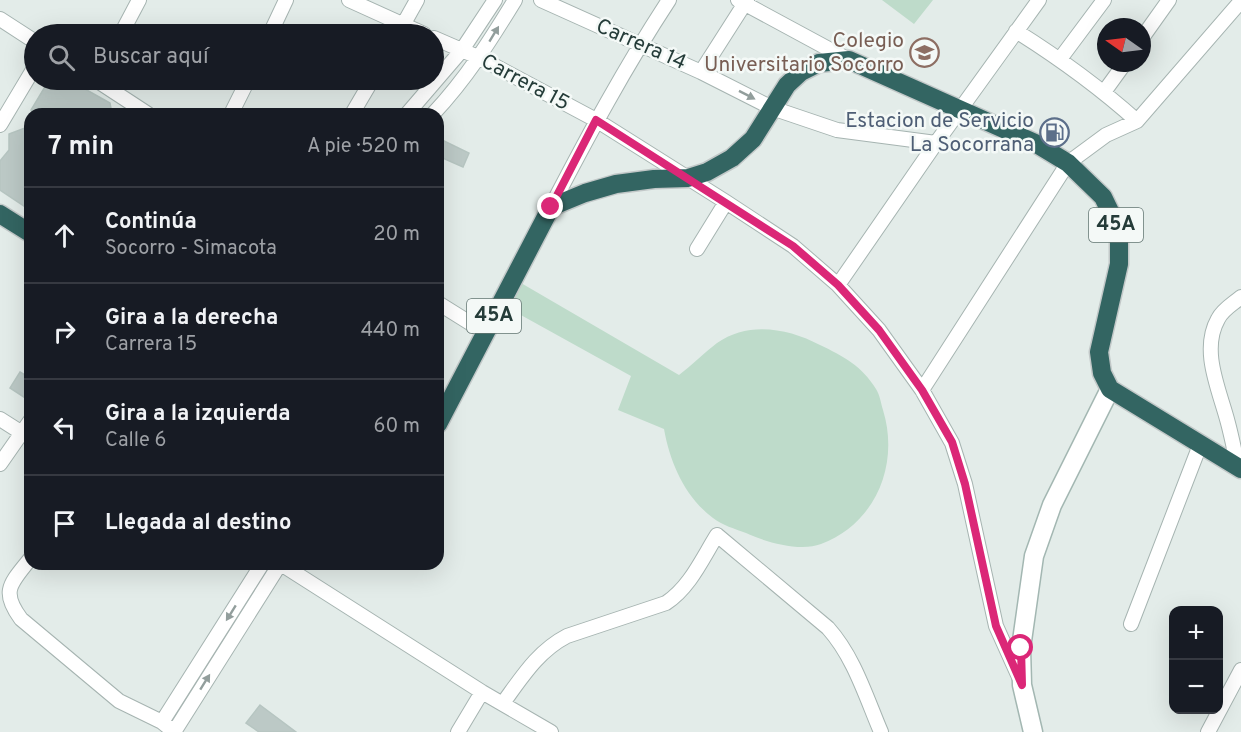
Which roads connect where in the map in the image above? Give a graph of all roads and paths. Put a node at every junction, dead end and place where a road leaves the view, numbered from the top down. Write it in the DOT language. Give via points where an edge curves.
graph roads {
  1 [pos="139,0"];
  2 [pos="286,0"];
  3 [pos="349,0"];
  4 [pos="417,0"];
  5 [pos="495,0"];
  6 [pos="515,0"];
  7 [pos="541,0"];
  8 [pos="669,0"];
  9 [pos="1039,0"];
  10 [pos="1104,0"];
  11 [pos="1169,0"];
  12 [pos="743,1"];
  13 [pos="1233,3"];
  14 [pos="0,19"];
  15 [pos="126,24"];
  16 [pos="275,24"];
  17 [pos="390,24"];
  18 [pos="403,24"];
  19 [pos="1151,25"];
  20 [pos="1016,31"];
  21 [pos="24,35"];
  22 [pos="444,42"];
  23 [pos="640,44"];
  24 [pos="462,50"];
  25 [pos="480,58"];
  26 [pos="1060,59"];
  27 [pos="849,60"];
  28 [pos="444,71"];
  29 [pos="701,72"];
  30 [pos="1118,72"];
  31 [pos="24,85"];
  32 [pos="112,90"];
  33 [pos="243,90"];
  34 [pos="366,90"];
  35 [pos="428,90"];
  36 [pos="1104,92"];
  37 [pos="139,108"];
  38 [pos="234,108"];
  39 [pos="356,108"];
  40 [pos="412,108"];
  41 [pos="439,108"];
  42 [pos="772,108"];
  43 [pos="959,110"];
  44 [pos="596,120"];
  45 [pos="1137,121"];
  46 [pos="0,125"];
  47 [pos="936,143"];
  48 [pos="1068,164"];
  49 [pos="688,178"];
  50 [pos="726,202"];
  51 [pos="551,207"];
  52 [pos="0,214"];
  53 [pos="24,229"];
  54 [pos="697,249"];
  55 [pos="838,285"];
  56 [pos="1241,297"];
  57 [pos="444,307"];
  58 [pos="486,333"];
  59 [pos="1110,389"];
  60 [pos="922,390"];
  61 [pos="444,413"];
  62 [pos="0,419"];
  63 [pos="24,426"];
  64 [pos="24,430"];
  65 [pos="1200,445"];
  66 [pos="0,464"];
  67 [pos="1240,469"];
  68 [pos="24,567"];
  69 [pos="258,570"];
  70 [pos="276,570"];
  71 [pos="289,570"];
  72 [pos="1131,624"];
  73 [pos="1241,670"];
  74 [pos="1022,685"];
  75 [pos="482,692"];
  76 [pos="503,703"];
  77 [pos="162,723"];
  78 [pos="174,732"];
  79 [pos="458,732"];
  80 [pos="551,732"];
  81 [pos="881,732"];
  82 [pos="1033,732"];
  83 [pos="1208,732"];
  1 -- 15 [label="street"];
  2 -- 16 [label="street"];
  3 -- 17 [label="street"];
  4 -- 18 [label="street"];
  5 -- 24 [label="street"];
  25 -- 6 [label="street, one-way"];
  7 -- 23 [label="street, Carrera 14"];
  8 -- 23 [label="street"];
  9 -- 20 [label="street"];
  10 -- 26 [label="street"];
  11 -- 19 [label="street"];
  12 -- 27 [label="street"];
  12 -- 29 [label="street"];
  13 -- 45 [label="street"];
  14 -- 21 [label="street"];
  20 -- 26 [label="street"];
  20 -- 43 [label="street"];
  22 -- 24 [label="street, Carrera 15"];
  23 -- 29 [label="street, Carrera 14"];
  23 -- 44 [label="street"];
  24 -- 25 [label="street, Carrera 15"];
  24 -- 28 [label="street"];
  25 -- 41 [label="street"];
  25 -- 44 [label="street, Carrera 15"];
  26 -- 36 [label="street"];
  27 -- 42 [label="highway" via="819,63 801,72"];
  27 -- 43 [label="highway, 45A"];
  29 -- 42 [label="street, Carrera 14, one-way"];
  30 -- 36 [label="street"];
  31 -- 46 [label="street"];
  32 -- 37 [label="street"];
  33 -- 38 [label="street"];
  34 -- 39 [label="street"];
  35 -- 40 [label="street"];
  36 -- 45 [label="street"];
  42 -- 47 [label="street, Carrera 14" via="837,130"];
  42 -- 49 [label="highway" via="753,139 732,158"];
  43 -- 47 [label="street"];
  43 -- 48 [label="highway, 45A" via="1035,143"];
  44 -- 49 [label="street, Carrera 15"];
  44 -- 51 [label="street"];
  45 -- 48 [label="street" via="1106,135"];
  47 -- 55 [label="street"];
  48 -- 59 [label="highway, 45A" via="1103,197 1119,230 1119,264 1099,352 1102,374"];
  48 -- 60 [label="street"];
  49 -- 50 [label="street, Carrera 15"];
  49 -- 51 [label="highway" via="616,184"];
  50 -- 54 [label="street"];
  50 -- 55 [label="street, Carrera 15" via="793,246"];
  51 -- 58 [label="highway, 45A"];
  52 -- 53 [label="highway"];
  55 -- 60 [label="street, Carrera 15" via="879,330"];
  56 -- 67 [label="street" via="1217,320 1211,351"];
  57 -- 58 [label="street"];
  58 -- 61 [label="highway, 45A"];
  59 -- 65 [label="highway"];
  59 -- 74 [label="street" via="1052,505 1034,556 1021,648"];
  60 -- 74 [label="street, Carrera 15" via="952,442 996,626"];
  62 -- 63 [label="street"];
  64 -- 66 [label="street"];
  65 -- 67 [label="highway"];
  65 -- 72 [label="street"];
  68 -- 77 [label="street" via="8,594 10,605 21,619 119,701"];
  69 -- 77 [label="street, one-way"];
  78 -- 70 [label="street, one-way"];
  71 -- 75 [label="street"];
  73 -- 83 [label="street"];
  74 -- 82 [label="street"];
  75 -- 76 [label="street"];
  75 -- 79 [label="street"];
  76 -- 80 [label="street"];
  76 -- 81 [label="street" via="533,662 555,642 673,598 690,580 717,535 837,638"];
  77 -- 78 [label="street"];
}
